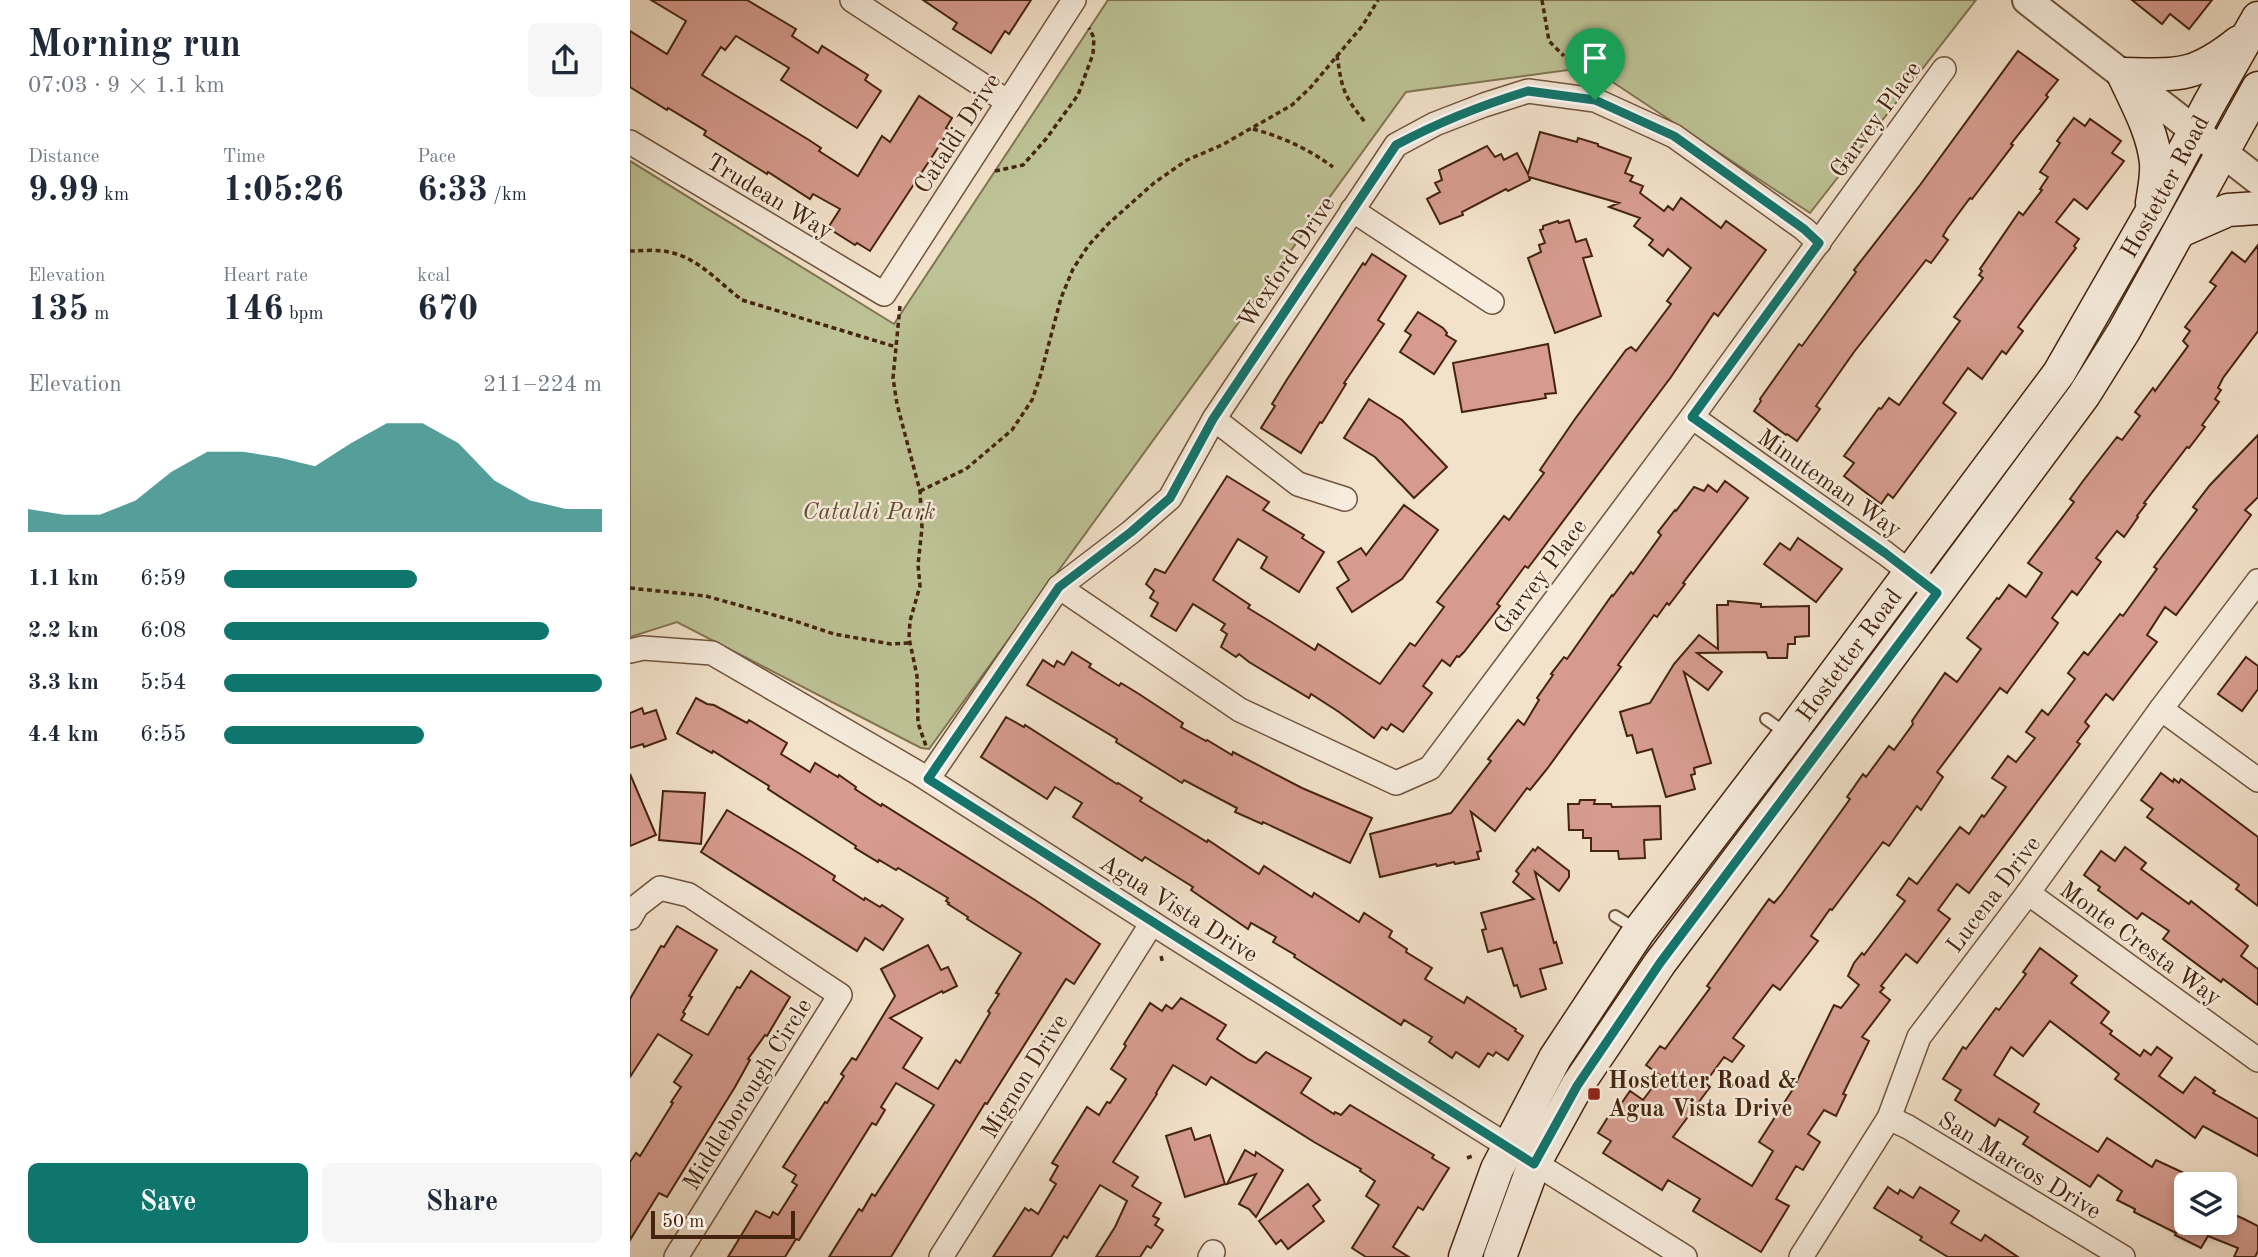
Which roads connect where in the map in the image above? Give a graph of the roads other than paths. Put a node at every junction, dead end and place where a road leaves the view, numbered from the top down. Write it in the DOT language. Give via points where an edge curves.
graph roads {
  1 [pos="852,0"];
  2 [pos="1074,0"];
  3 [pos="2027,0"];
  4 [pos="2253,26"];
  5 [pos="1944,69"];
  6 [pos="2123,74"];
  7 [pos="2258,88"];
  8 [pos="2258,98"];
  9 [pos="1008,102"];
  10 [pos="2258,124"];
  11 [pos="2196,130"];
  12 [pos="630,142"];
  13 [pos="2222,150"];
  14 [pos="2258,180"];
  15 [pos="2258,208"];
  16 [pos="1352,210"];
  17 [pos="2152,211"];
  18 [pos="2180,231"];
  19 [pos="1819,243"];
  20 [pos="892,298"];
  21 [pos="1492,302"];
  22 [pos="1692,417"];
  23 [pos="1213,419"];
  24 [pos="1345,499"];
  25 [pos="1910,573"];
  26 [pos="2258,581"];
  27 [pos="1059,587"];
  28 [pos="1937,593"];
  29 [pos="630,651"];
  30 [pos="2161,709"];
  31 [pos="928,779"];
  32 [pos="2258,780"];
  33 [pos="2028,893"];
  34 [pos="630,918"];
  35 [pos="1152,923"];
  36 [pos="2258,1060"];
  37 [pos="1889,1118"];
  38 [pos="1507,1147"];
  39 [pos="1534,1164"];
  40 [pos="676,1257"];
  41 [pos="941,1257"];
  42 [pos="1465,1257"];
  43 [pos="1500,1257"];
  44 [pos="1685,1257"];
  45 [pos="1801,1257"];
  46 [pos="2123,1257"];
  1 -- 9 [label="street"];
  2 -- 9 [label="street, Cataldi Drive"];
  3 -- 6 [label="street"];
  4 -- 6 [label="main road" via="2216,60 2194,71"];
  4 -- 11 [label="main road, Hostetter Road"];
  5 -- 19 [label="street, Garvey Place"];
  6 -- 11 [label="street"];
  6 -- 17 [label="main road" via="2153,147"];
  7 -- 13 [label="main road, Hostetter Road"];
  8 -- 10 [label="main road"];
  9 -- 20 [label="street, Cataldi Drive"];
  11 -- 13 [label="street"];
  11 -- 17 [label="main road, Hostetter Road"];
  12 -- 20 [label="street, Trudean Way"];
  13 -- 14 [label="street"];
  13 -- 18 [label="main road, Hostetter Road"];
  15 -- 18 [label="main road" via="2228,210"];
  16 -- 19 [label="street, Wexford Drive" via="1396,145 1447,119 1528,91 1595,100 1674,136"];
  16 -- 21 [label="street"];
  16 -- 23 [label="street, Wexford Drive"];
  17 -- 25 [label="main road, Hostetter Road" via="2059,373"];
  18 -- 28 [label="main road, Hostetter Road" via="2084,395"];
  19 -- 22 [label="street, Garvey Place"];
  22 -- 25 [label="street, Minuteman Way"];
  22 -- 27 [label="street, Garvey Place" via="1430,768 1396,783 1240,710"];
  23 -- 24 [label="street" via="1298,484"];
  23 -- 27 [label="street, Wexford Drive" via="1170,498"];
  25 -- 28 [label="street, Minuteman Way"];
  25 -- 38 [label="main road, Hostetter Road" via="1778,727 1627,924"];
  26 -- 30 [label="street, Lucena Drive"];
  27 -- 31 [label="street, Wexford Drive"];
  28 -- 39 [label="main road, Hostetter Road" via="1660,963 1577,1086"];
  29 -- 31 [label="street, Agua Vista Drive" via="712,653"];
  30 -- 32 [label="street"];
  30 -- 33 [label="street, Lucena Drive"];
  31 -- 35 [label="street, Agua Vista Drive"];
  33 -- 36 [label="street, Monte Cresta Way"];
  33 -- 37 [label="street, Lucena Drive" via="1919,1037"];
  34 -- 40 [label="street, Middleborough Circle" via="637,906 660,888 689,895 840,995"];
  35 -- 38 [label="street, Agua Vista Drive"];
  35 -- 41 [label="street, Mignon Drive"];
  37 -- 45 [label="street, Lucena Drive"];
  37 -- 46 [label="street, San Marcos Drive"];
  38 -- 39 [label="street, Agua Vista Drive"];
  38 -- 42 [label="main road, Hostetter Road"];
  39 -- 43 [label="main road, Hostetter Road"];
  39 -- 44 [label="street, Agua Vista Drive"];
}
